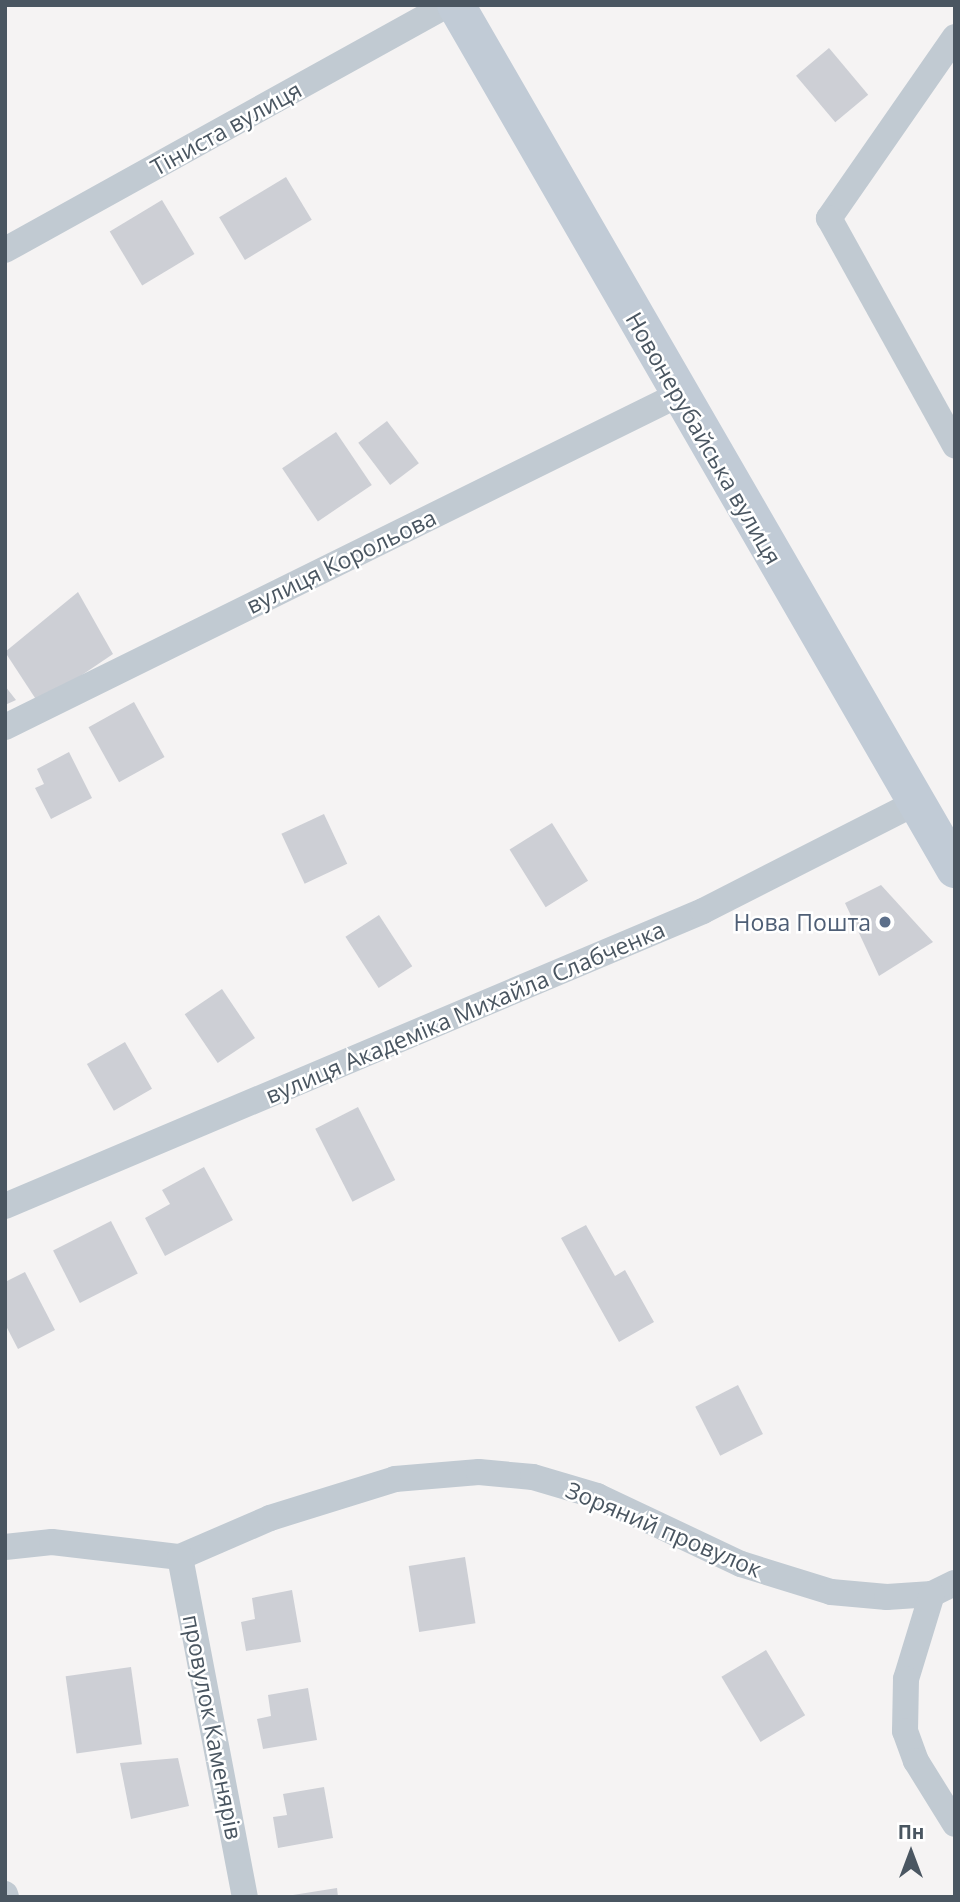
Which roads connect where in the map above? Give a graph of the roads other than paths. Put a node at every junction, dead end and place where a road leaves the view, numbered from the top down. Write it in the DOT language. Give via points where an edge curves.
graph roads {
  1 [pos="447,5"];
  2 [pos="456,5"];
  3 [pos="955,37"];
  4 [pos="5,250"];
  5 [pos="678,395"];
  6 [pos="955,445"];
  7 [pos="5,727"];
  8 [pos="917,802"];
  9 [pos="955,869"];
  10 [pos="5,1206"];
  11 [pos="5,1547"];
  12 [pos="180,1557"];
  13 [pos="943,1589"];
  14 [pos="955,1824"];
  15 [pos="245,1897"];
  1 -- 4 [label="street, Тіниста вулиця"];
  2 -- 5 [label="street, Новонерубайська вулиця"];
  3 -- 6 [label="street" via="829,218"];
  5 -- 7 [label="street, вулиця Корольова"];
  5 -- 8 [label="street, Новонерубайська вулиця"];
  8 -- 9 [label="street, Новонерубайська вулиця"];
  8 -- 10 [label="street, вулиця Академіка Михайла Слабченка" via="703,911"];
  11 -- 12 [label="street" via="52,1542"];
  12 -- 13 [label="street, Зоряний провулок" via="270,1518 395,1479 479,1472 533,1477 597,1496 741,1564 831,1592 887,1597"];
  12 -- 15 [label="street, провулок Каменярів"];
  13 -- 14 [label="street" via="906,1679 905,1731 916,1761"];
}
